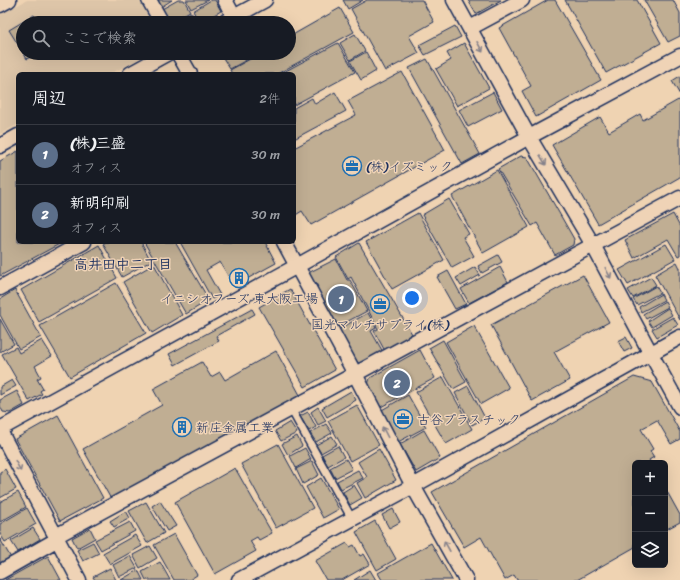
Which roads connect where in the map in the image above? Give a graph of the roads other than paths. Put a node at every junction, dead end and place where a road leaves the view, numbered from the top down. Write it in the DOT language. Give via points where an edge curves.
graph roads {
  1 [pos="9,0"];
  2 [pos="149,0"];
  3 [pos="225,0"];
  4 [pos="265,0"];
  5 [pos="454,0"];
  6 [pos="522,0"];
  7 [pos="0,5"];
  8 [pos="158,16"];
  9 [pos="227,16"];
  10 [pos="235,16"];
  11 [pos="470,28"];
  12 [pos="680,56"];
  13 [pos="155,60"];
  14 [pos="182,60"];
  15 [pos="134,72"];
  16 [pos="189,72"];
  17 [pos="16,137"];
  18 [pos="529,137"];
  19 [pos="0,146"];
  20 [pos="680,198"];
  21 [pos="80,244"];
  22 [pos="285,244"];
  23 [pos="593,245"];
  24 [pos="297,266"];
  25 [pos="0,288"];
  26 [pos="680,337"];
  27 [pos="651,354"];
  28 [pos="355,374"];
  29 [pos="680,407"];
  30 [pos="291,409"];
  31 [pos="0,430"];
  32 [pos="413,486"];
  33 [pos="352,519"];
  34 [pos="57,537"];
  35 [pos="0,572"];
  36 [pos="79,580"];
  37 [pos="239,580"];
  38 [pos="466,580"];
  1 -- 7 [label="street"];
  2 -- 8 [label="street"];
  3 -- 9 [label="street"];
  4 -- 10 [label="street"];
  5 -- 11 [label="street"];
  6 -- 11 [label="street"];
  11 -- 18 [label="street, one-way"];
  12 -- 18 [label="street"];
  13 -- 15 [label="street"];
  14 -- 16 [label="street"];
  17 -- 19 [label="street"];
  18 -- 23 [label="street, one-way"];
  18 -- 24 [label="street"];
  20 -- 23 [label="street"];
  21 -- 25 [label="street"];
  22 -- 24 [label="street"];
  23 -- 27 [label="street, one-way"];
  23 -- 28 [label="street"];
  24 -- 28 [label="street"];
  24 -- 31 [label="street"];
  26 -- 27 [label="street"];
  27 -- 29 [label="street"];
  27 -- 32 [label="street"];
  28 -- 30 [label="street"];
  32 -- 28 [label="street, one-way"];
  30 -- 33 [label="lane"];
  30 -- 34 [label="street"];
  31 -- 34 [label="street, one-way"];
  32 -- 33 [label="street"];
  38 -- 32 [label="street, one-way"];
  33 -- 37 [label="street"];
  34 -- 35 [label="street"];
  34 -- 36 [label="street"];
}
